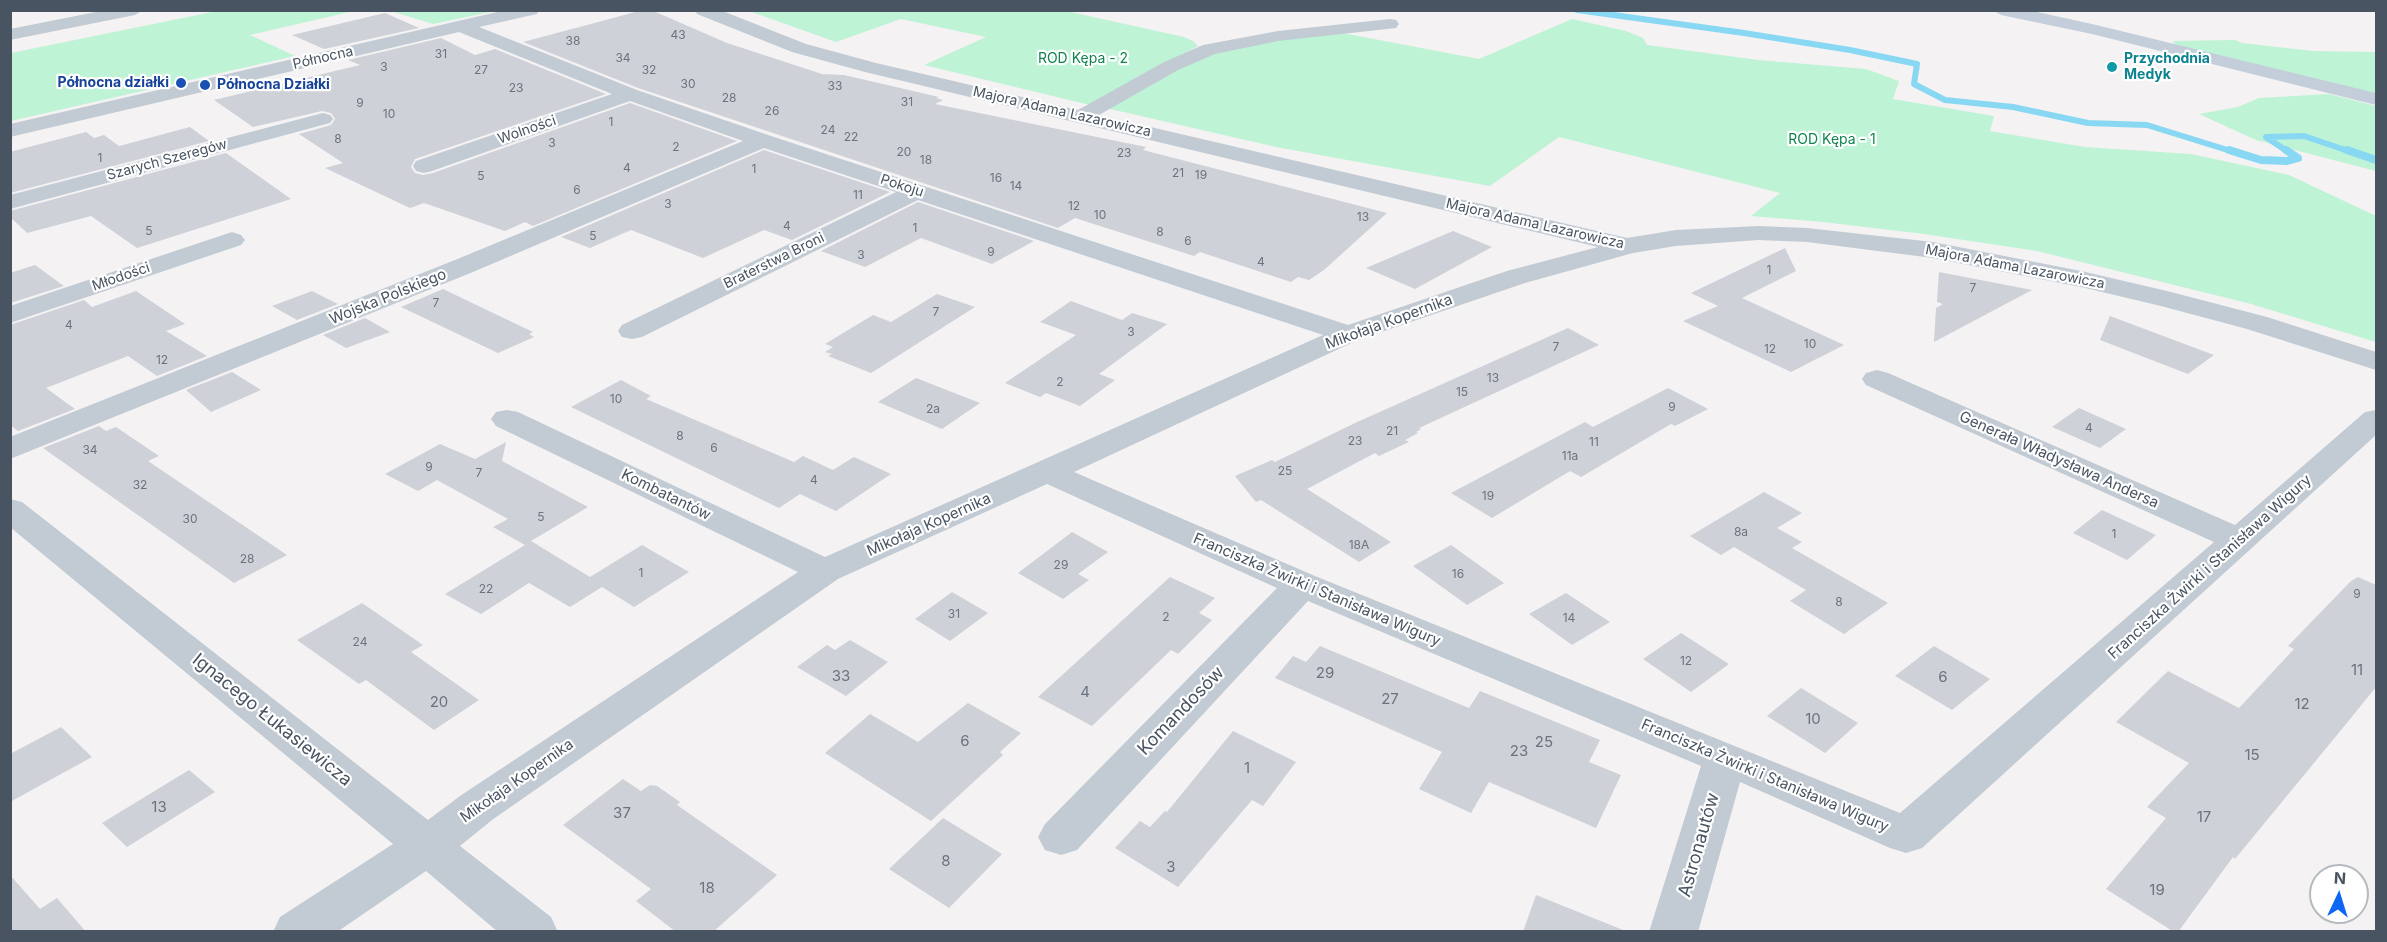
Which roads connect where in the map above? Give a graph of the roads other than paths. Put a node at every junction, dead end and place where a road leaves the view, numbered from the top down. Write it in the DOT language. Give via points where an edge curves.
graph roads {
  1 [pos="135,10"];
  2 [pos="531,10"];
  3 [pos="703,10"];
  4 [pos="2001,10"];
  5 [pos="1390,24"];
  6 [pos="460,26"];
  7 [pos="10,34"];
  8 [pos="630,94"];
  9 [pos="2376,99"];
  10 [pos="1081,117"];
  11 [pos="323,119"];
  12 [pos="10,131"];
  13 [pos="763,141"];
  14 [pos="424,166"];
  15 [pos="917,191"];
  16 [pos="10,202"];
  17 [pos="232,240"];
  18 [pos="1627,246"];
  19 [pos="10,315"];
  20 [pos="632,332"];
  21 [pos="1348,334"];
  22 [pos="2376,361"];
  23 [pos="1877,379"];
  24 [pos="507,419"];
  25 [pos="2376,419"];
  26 [pos="10,449"];
  27 [pos="1047,472"];
  28 [pos="10,509"];
  29 [pos="2241,541"];
  30 [pos="825,571"];
  31 [pos="1302,585"];
  32 [pos="1725,758"];
  33 [pos="1061,837"];
  34 [pos="426,846"];
  35 [pos="297,932"];
  36 [pos="534,932"];
  37 [pos="1673,932"];
  1 -- 7 [label="street"];
  2 -- 6 [label="street, Północna"];
  3 -- 10 [label="street, Majora Adama Lazarowicza" via="799,48"];
  4 -- 9 [label="street"];
  5 -- 10 [label="street" via="1278,36 1210,49"];
  6 -- 8 [label="street, Pokoju"];
  6 -- 12 [label="street, Północna"];
  8 -- 13 [label="street, Pokoju"];
  8 -- 14 [label="street, Wolności"];
  10 -- 18 [label="street, Majora Adama Lazarowicza"];
  11 -- 16 [label="street, Szarych Szeregów"];
  13 -- 15 [label="street, Pokoju"];
  13 -- 26 [label="street, Wojska Polskiego"];
  15 -- 20 [label="street, Braterstwa Broni"];
  15 -- 21 [label="street, Pokoju"];
  17 -- 19 [label="street, Młodości"];
  18 -- 21 [label="street, Mikołaja Kopernika" via="1516,277"];
  18 -- 22 [label="street, Majora Adama Lazarowicza" via="1685,237 1758,233 1864,240 1933,250 2167,299"];
  21 -- 27 [label="street, Mikołaja Kopernika"];
  23 -- 29 [label="street, Generała Władysława Andersa"];
  24 -- 30 [label="street, Kombatantów"];
  25 -- 29 [label="street, Franciszka Żwirki i Stanisława Wigury"];
  27 -- 30 [label="street, Mikołaja Kopernika"];
  27 -- 31 [label="street, Franciszka Żwirki i Stanisława Wigury"];
  28 -- 34 [label="street, Ignacego Łukasiewicza"];
  29 -- 32 [label="street, Franciszka Żwirki i Stanisława Wigury" via="1906,835"];
  30 -- 34 [label="street, Mikołaja Kopernika"];
  31 -- 32 [label="street, Franciszka Żwirki i Stanisława Wigury"];
  31 -- 33 [label="street, Komandosów"];
  32 -- 37 [label="street, Astronautów"];
  34 -- 35 [label="street, Mikołaja Kopernika"];
  34 -- 36 [label="street, Ignacego Łukasiewicza"];
}
